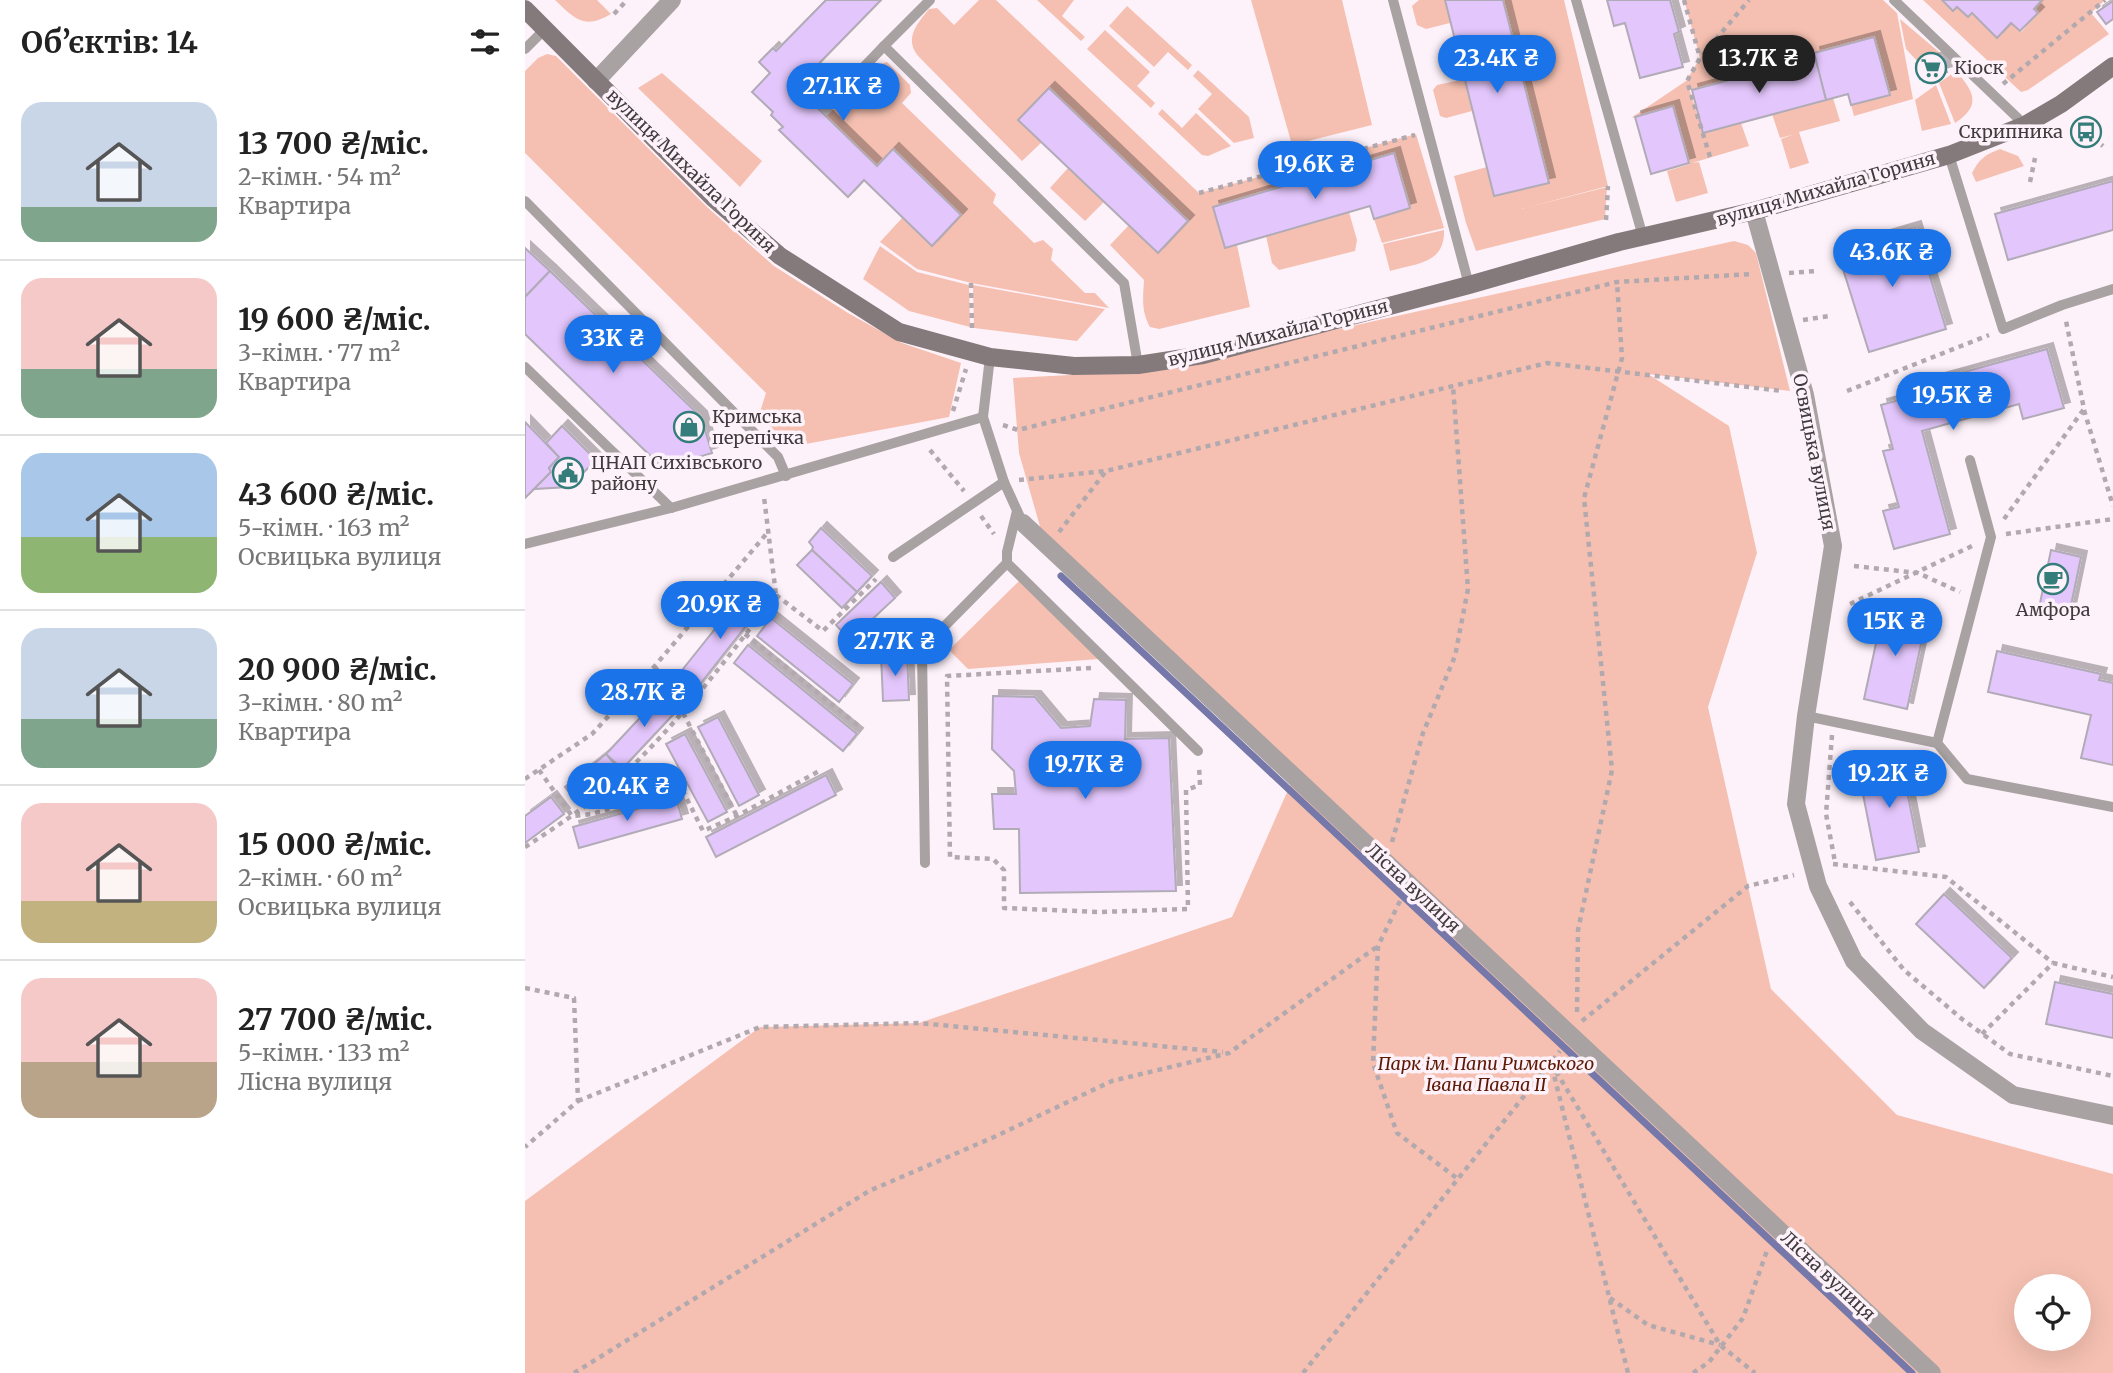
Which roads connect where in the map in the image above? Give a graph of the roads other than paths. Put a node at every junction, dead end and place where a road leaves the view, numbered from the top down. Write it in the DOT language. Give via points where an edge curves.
graph roads {
  1 [pos="672,0"];
  2 [pos="930,0"];
  3 [pos="1393,0"];
  4 [pos="1576,0"];
  5 [pos="1894,0"];
  6 [pos="525,9"];
  7 [pos="545,29"];
  8 [pos="884,46"];
  9 [pos="525,50"];
  10 [pos="2113,66"];
  11 [pos="596,81"];
  12 [pos="838,93"];
  13 [pos="2025,125"];
  14 [pos="1949,155"];
  15 [pos="525,201"];
  16 [pos="1754,211"];
  17 [pos="1643,237"];
  18 [pos="1469,285"];
  19 [pos="2113,289"];
  20 [pos="991,356"];
  21 [pos="1138,365"];
  22 [pos="525,367"];
  23 [pos="983,417"];
  24 [pos="1970,460"];
  25 [pos="786,476"];
  26 [pos="1004,482"];
  27 [pos="671,508"];
  28 [pos="1020,517"];
  29 [pos="525,544"];
  30 [pos="893,557"];
  31 [pos="1007,563"];
  32 [pos="1806,716"];
  33 [pos="1937,743"];
  34 [pos="1198,751"];
  35 [pos="2113,807"];
  36 [pos="925,863"];
  37 [pos="2113,1116"];
  38 [pos="1932,1373"];
  1 -- 11 [label="street"];
  2 -- 8 [label="lane"];
  3 -- 18 [label="lane"];
  4 -- 17 [label="lane"];
  5 -- 13 [label="lane"];
  6 -- 7 [label="street, вулиця Михайла Гориня"];
  7 -- 9 [label="lane"];
  7 -- 11 [label="street, вулиця Михайла Гориня"];
  8 -- 12 [label="lane"];
  8 -- 21 [label="lane" via="1124,282"];
  10 -- 13 [label="street, вулиця Михайла Гориня"];
  11 -- 20 [label="street, вулиця Михайла Гориня" via="713,198 780,256 899,332"];
  13 -- 14 [label="street, вулиця Михайла Гориня"];
  14 -- 16 [label="street, вулиця Михайла Гориня"];
  14 -- 19 [label="lane" via="2003,329"];
  15 -- 25 [label="lane" via="778,457"];
  16 -- 17 [label="street, вулиця Михайла Гориня"];
  16 -- 32 [label="street, Освицька вулиця" via="1805,395 1833,546"];
  17 -- 18 [label="street, вулиця Михайла Гориня"];
  18 -- 21 [label="street, вулиця Михайла Гориня" via="1203,355"];
  20 -- 21 [label="street, вулиця Михайла Гориня" via="1074,366"];
  20 -- 23 [label="lane, Лісна вулиця"];
  22 -- 27 [label="lane"];
  23 -- 25 [label="lane"];
  23 -- 26 [label="lane, Лісна вулиця"];
  24 -- 33 [label="lane" via="1991,537"];
  25 -- 27 [label="lane"];
  26 -- 28 [label="lane, Лісна вулиця"];
  26 -- 30 [label="lane"];
  27 -- 29 [label="lane"];
  28 -- 31 [label="lane"];
  28 -- 38 [label="street, Лісна вулиця"];
  31 -- 34 [label="lane"];
  31 -- 36 [label="lane" via="922,649"];
  32 -- 33 [label="lane"];
  32 -- 37 [label="street, Освицька вулиця" via="1796,804 1818,886 1854,961 1922,1031 2013,1095"];
  33 -- 35 [label="lane" via="1967,779"];
}
